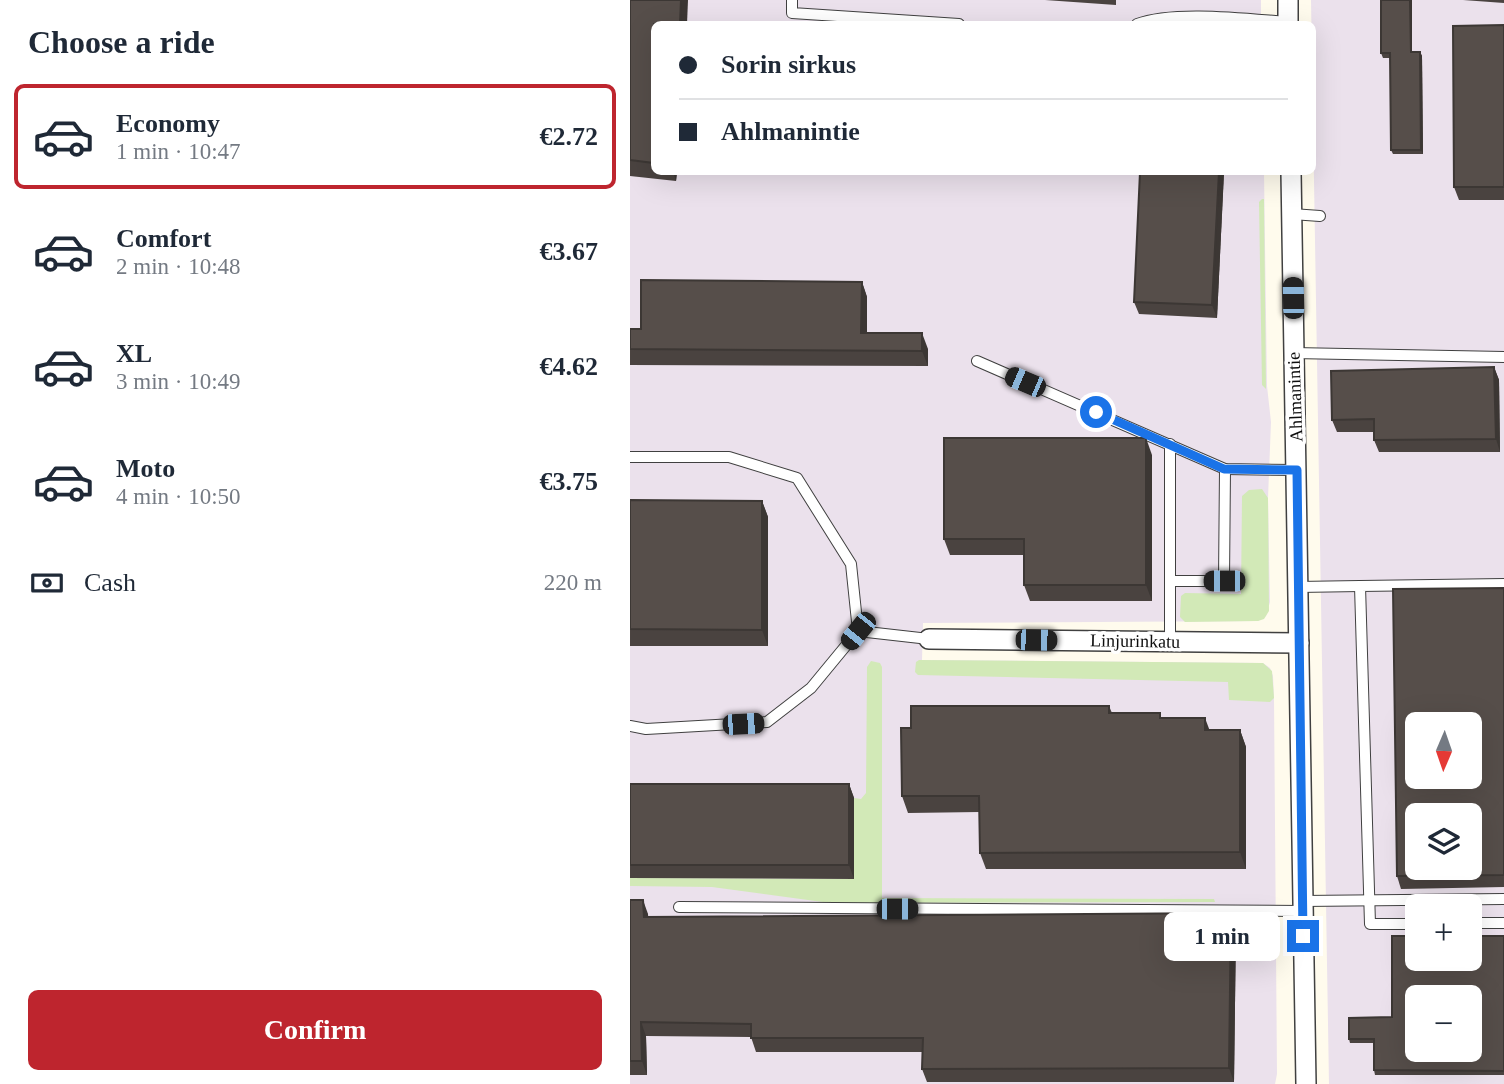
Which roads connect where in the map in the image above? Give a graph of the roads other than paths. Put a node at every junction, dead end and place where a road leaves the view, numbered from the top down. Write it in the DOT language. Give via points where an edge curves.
graph roads {
  1 [pos="792,0"];
  2 [pos="1288,0"];
  3 [pos="913,21"];
  4 [pos="1145,21"];
  5 [pos="1264,21"];
  6 [pos="1288,21"];
  7 [pos="1291,175"];
  8 [pos="1292,214"];
  9 [pos="1320,216"];
  10 [pos="1293,353"];
  11 [pos="1504,358"];
  12 [pos="977,361"];
  13 [pos="1170,444"];
  14 [pos="630,457"];
  15 [pos="1224,469"];
  16 [pos="1297,470"];
  17 [pos="1170,581"];
  18 [pos="1504,584"];
  19 [pos="1360,586"];
  20 [pos="1298,587"];
  21 [pos="858,631"];
  22 [pos="929,639"];
  23 [pos="1170,642"];
  24 [pos="1298,643"];
  25 [pos="630,726"];
  26 [pos="1504,899"];
  27 [pos="1369,901"];
  28 [pos="1302,906"];
  29 [pos="679,907"];
  30 [pos="1482,923"];
  31 [pos="1504,923"];
  32 [pos="1405,924"];
  33 [pos="1306,1084"];
  1 -- 3 [label="lane" via="792,13"];
  2 -- 6 [label="street"];
  4 -- 5 [label="lane" via="1217,17"];
  7 -- 8 [label="street, Ahlmanintie"];
  8 -- 9 [label="lane"];
  8 -- 10 [label="street, Ahlmanintie"];
  10 -- 11 [label="lane"];
  10 -- 16 [label="street, Ahlmanintie"];
  12 -- 13 [label="lane"];
  13 -- 15 [label="lane"];
  13 -- 17 [label="lane"];
  14 -- 21 [label="lane" via="729,457 797,478 851,564"];
  15 -- 16 [label="lane"];
  15 -- 17 [label="lane" via="1224,581"];
  16 -- 20 [label="street, Ahlmanintie"];
  17 -- 23 [label="lane"];
  18 -- 19 [label="lane"];
  19 -- 20 [label="lane"];
  19 -- 27 [label="lane"];
  20 -- 24 [label="street, Ahlmanintie"];
  21 -- 22 [label="lane"];
  21 -- 25 [label="lane" via="811,688 767,722"];
  22 -- 23 [label="street, Linjurinkatu"];
  23 -- 24 [label="street, Linjurinkatu"];
  24 -- 28 [label="street, Ahlmanintie"];
  26 -- 27 [label="lane"];
  27 -- 28 [label="lane"];
  27 -- 32 [label="lane" via="1370,924"];
  28 -- 29 [label="lane"];
  28 -- 33 [label="street, Ahlmanintie"];
  30 -- 31 [label="lane"];
}
